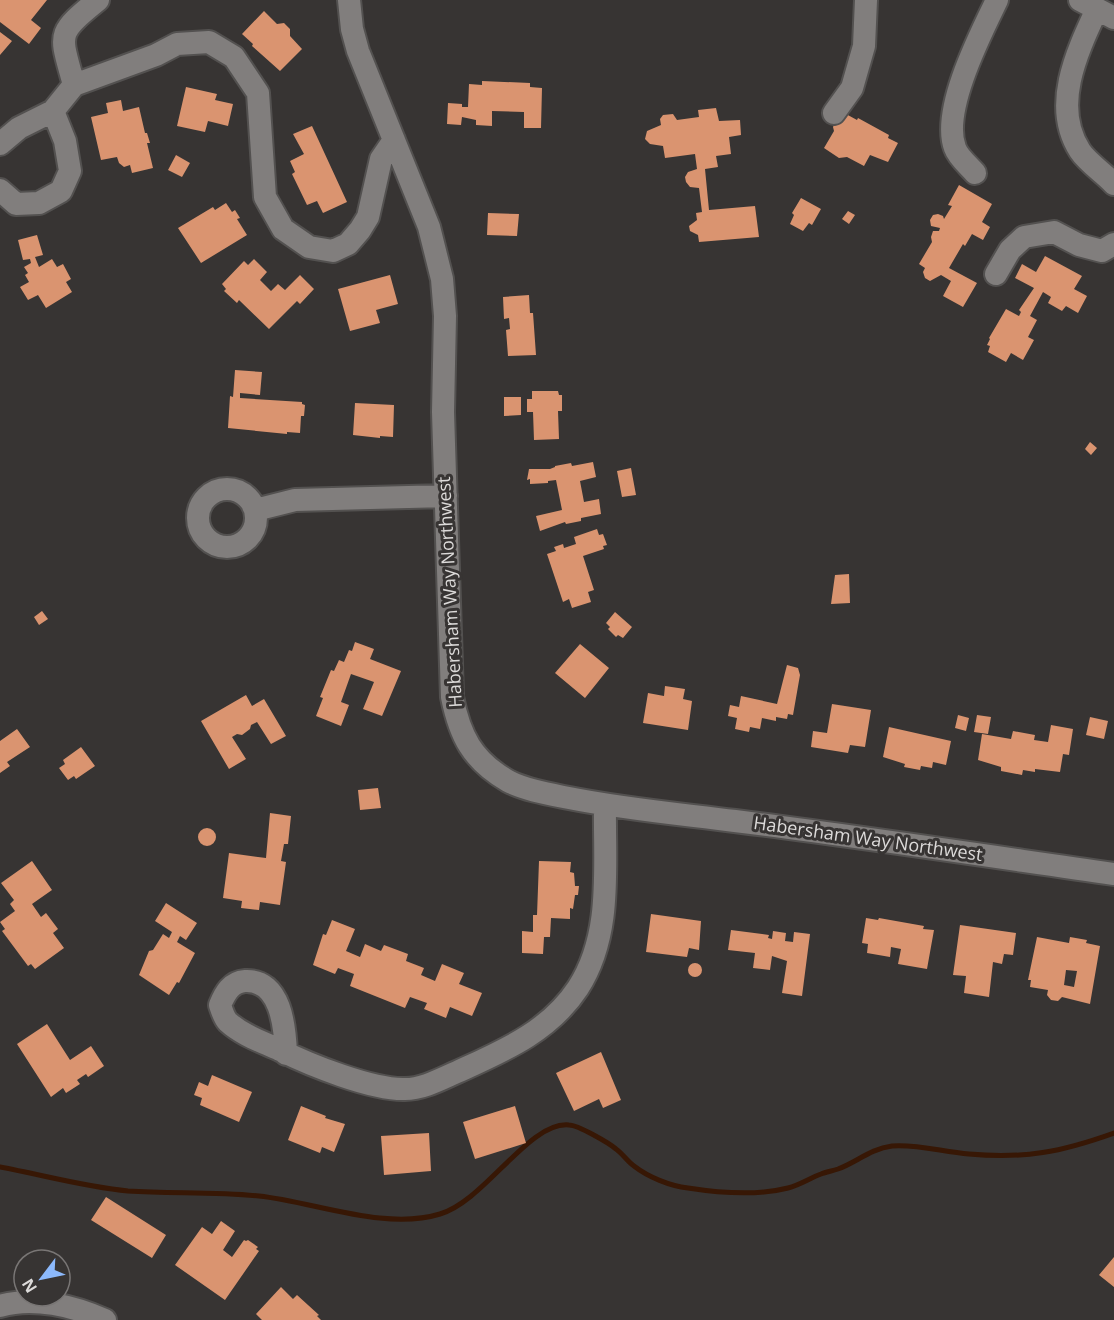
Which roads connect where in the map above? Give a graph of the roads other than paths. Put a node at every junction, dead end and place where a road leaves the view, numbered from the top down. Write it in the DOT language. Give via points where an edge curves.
graph roads {
  1 [pos="98,0"];
  2 [pos="349,0"];
  3 [pos="866,0"];
  4 [pos="997,0"];
  5 [pos="1097,9"];
  6 [pos="74,85"];
  7 [pos="53,111"];
  8 [pos="834,113"];
  9 [pos="394,140"];
  10 [pos="0,144"];
  11 [pos="975,173"];
  12 [pos="1114,184"];
  13 [pos="0,190"];
  14 [pos="1114,244"];
  15 [pos="996,274"];
  16 [pos="446,496"];
  17 [pos="255,510"];
  18 [pos="605,805"];
  19 [pos="1114,874"];
  20 [pos="286,1054"];
  21 [pos="0,1306"];
  22 [pos="105,1320"];
  1 -- 6 [label="street" via="70,23 62,41"];
  2 -- 9 [label="street, Habersham Way Northwest" via="358,51"];
  3 -- 8 [label="street" via="864,46 852,88"];
  4 -- 11 [label="street" via="961,84 950,132 956,151"];
  5 -- 12 [label="street" via="1078,50 1066,94 1071,130 1081,152"];
  6 -- 7 [label="street"];
  6 -- 9 [label="street" via="177,44 209,42 234,57 258,93 265,197 283,229 309,247 333,251 348,244 360,230 368,217 381,159"];
  7 -- 10 [label="street" via="20,128"];
  7 -- 13 [label="street" via="65,141 70,171 61,191 39,203 16,204"];
  9 -- 16 [label="street, Habersham Way Northwest" via="429,227 442,279"];
  14 -- 15 [label="street" via="1102,251 1078,245 1054,232 1024,237 1010,250"];
  16 -- 17 [label="street" via="295,500"];
  16 -- 18 [label="street, Habersham Way Northwest" via="452,697 462,736 483,764 509,782 550,795"];
  18 -- 19 [label="street, Habersham Way Northwest"];
  18 -- 20 [label="street" via="604,903 599,940 579,987 545,1026 508,1049 409,1089 379,1086"];
  21 -- 22 [label="street" via="29,1302 63,1306"];
}
